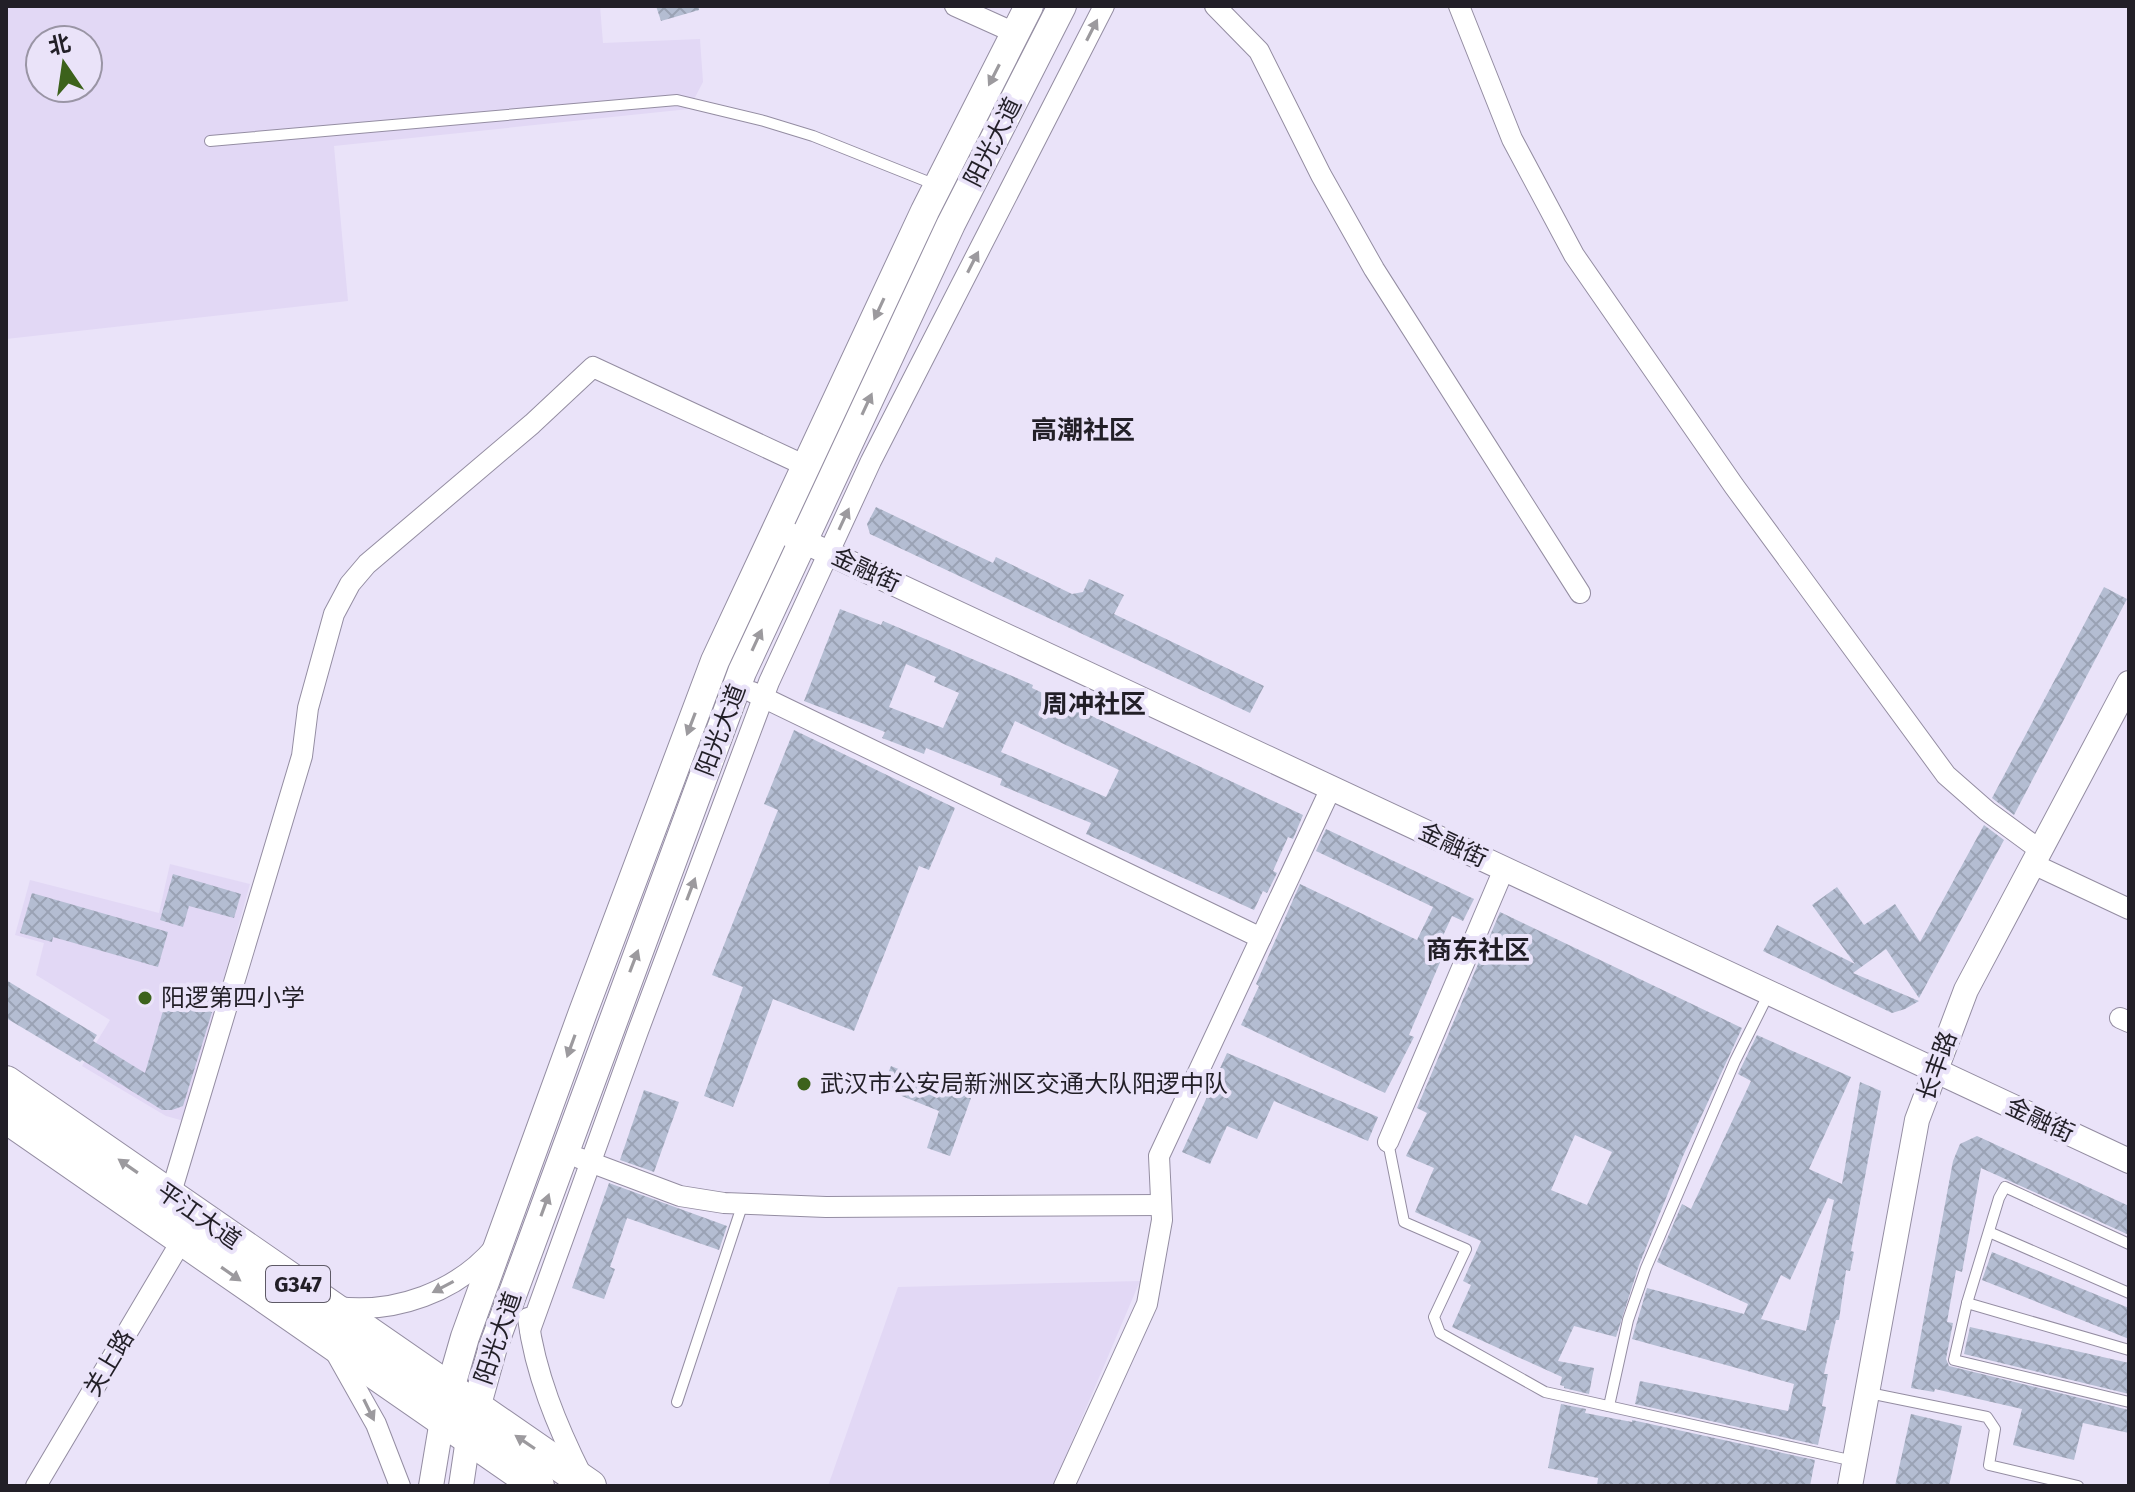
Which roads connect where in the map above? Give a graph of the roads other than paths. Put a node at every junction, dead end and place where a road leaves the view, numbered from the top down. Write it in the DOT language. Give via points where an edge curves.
graph roads {
  1 [pos="955,6"];
  2 [pos="1029,6"];
  3 [pos="1062,6"];
  4 [pos="1104,6"];
  5 [pos="1215,6"];
  6 [pos="1459,6"];
  7 [pos="1015,33"];
  8 [pos="210,141"];
  9 [pos="937,186"];
  10 [pos="806,466"];
  11 [pos="777,528"];
  12 [pos="803,541"];
  13 [pos="829,553"];
  14 [pos="1580,593"];
  15 [pos="2129,683"];
  16 [pos="750,691"];
  17 [pos="1331,788"];
  18 [pos="2037,857"];
  19 [pos="1504,869"];
  20 [pos="2129,909"];
  21 [pos="1261,938"];
  22 [pos="1769,993"];
  23 [pos="1934,1070"];
  24 [pos="6,1082"];
  25 [pos="6,1117"];
  26 [pos="1388,1142"];
  27 [pos="564,1152"];
  28 [pos="2129,1161"];
  29 [pos="591,1162"];
  30 [pos="170,1196"];
  31 [pos="743,1203"];
  32 [pos="1161,1205"];
  33 [pos="1989,1232"];
  34 [pos="502,1237"];
  35 [pos="182,1240"];
  36 [pos="2129,1244"];
  37 [pos="524,1262"];
  38 [pos="2129,1293"];
  39 [pos="1967,1303"];
  40 [pos="329,1306"];
  41 [pos="530,1330"];
  42 [pos="330,1343"];
  43 [pos="2129,1350"];
  44 [pos="1867,1393"];
  45 [pos="677,1402"];
  46 [pos="2129,1402"];
  47 [pos="455,1406"];
  48 [pos="1609,1406"];
  49 [pos="468,1439"];
  50 [pos="1854,1461"];
  51 [pos="588,1484"];
  52 [pos="36,1486"];
  53 [pos="400,1486"];
  54 [pos="431,1486"];
  55 [pos="461,1486"];
  56 [pos="538,1486"];
  57 [pos="1064,1486"];
  58 [pos="1850,1486"];
  59 [pos="2078,1486"];
  1 -- 7 [label="street"];
  2 -- 7 [label="main road, 阳光大道"];
  12 -- 3 [label="main road, 阳光大道, one-way" via="951,224"];
  13 -- 4 [label="street, one-way"];
  5 -- 14 [label="street" via="1259,51 1374,269"];
  6 -- 18 [label="street" via="1525,166 1596,290 1946,775"];
  7 -- 9 [label="main road, 阳光大道, one-way"];
  8 -- 9 [label="lane" via="677,100 813,136"];
  9 -- 10 [label="main road, 阳光大道, one-way"];
  10 -- 11 [label="main road, 阳光大道"];
  10 -- 30 [label="street" via="593,367 358,574 334,614 308,708 302,756"];
  11 -- 12 [label="street, 金融街"];
  11 -- 34 [label="main road, 阳光大道, one-way" via="715,661"];
  12 -- 13 [label="street, 金融街"];
  16 -- 12 [label="main road, 阳光大道, one-way"];
  13 -- 16 [label="street"];
  13 -- 17 [label="street, 金融街"];
  15 -- 18 [label="street, 长丰路"];
  16 -- 21 [label="street"];
  27 -- 16 [label="main road, 阳光大道, one-way"];
  29 -- 16 [label="street, one-way"];
  17 -- 19 [label="street, 金融街"];
  17 -- 21 [label="street"];
  18 -- 20 [label="street"];
  18 -- 23 [label="street, 长丰路" via="1966,990"];
  19 -- 22 [label="street, 金融街"];
  19 -- 26 [label="street"];
  21 -- 32 [label="street" via="1159,1156"];
  22 -- 23 [label="street, 金融街"];
  22 -- 48 [label="lane" via="1646,1268"];
  23 -- 28 [label="street, 金融街"];
  23 -- 44 [label="street, 长丰路" via="1917,1120"];
  30 -- 24 [label="highway, 平江大道 / G347, one-way"];
  25 -- 35 [label="highway, 平江大道 / G347"];
  26 -- 48 [label="lane" via="1404,1222 1466,1249 1434,1317 1440,1333 1545,1392"];
  27 -- 29 [label="street"];
  37 -- 27 [label="main road, 阳光大道, one-way"];
  29 -- 31 [label="street" via="680,1196"];
  29 -- 41 [label="street"];
  30 -- 40 [label="highway, 平江大道 / G347"];
  31 -- 32 [label="street"];
  31 -- 45 [label="lane"];
  32 -- 57 [label="street" via="1147,1304"];
  33 -- 36 [label="lane" via="2005,1187"];
  33 -- 38 [label="lane"];
  33 -- 39 [label="lane"];
  34 -- 40 [label="street, one-way" via="469,1271 428,1295 379,1308"];
  34 -- 47 [label="main road, 阳光大道" via="465,1337"];
  35 -- 42 [label="highway, 平江大道 / G347, one-way"];
  35 -- 52 [label="street, 关上路"];
  37 -- 41 [label="street"];
  37 -- 47 [label="main road, 阳光大道" via="493,1347"];
  39 -- 43 [label="lane"];
  39 -- 46 [label="lane" via="1954,1360"];
  40 -- 47 [label="highway, 平江大道 / G347"];
  41 -- 51 [label="street" via="556,1420"];
  42 -- 47 [label="highway, 平江大道 / G347"];
  42 -- 53 [label="street, one-way" via="369,1410"];
  44 -- 50 [label="street, 长丰路"];
  44 -- 59 [label="lane" via="1987,1417 1995,1429 1989,1465"];
  47 -- 49 [label="highway, 平江大道 / G347"];
  51 -- 47 [label="highway, 平江大道 / G347, one-way"];
  47 -- 54 [label="street, 阳光大道"];
  48 -- 50 [label="lane"];
  49 -- 55 [label="street"];
  49 -- 56 [label="highway, 平江大道 / G347"];
  50 -- 58 [label="street, 长丰路"];
}
